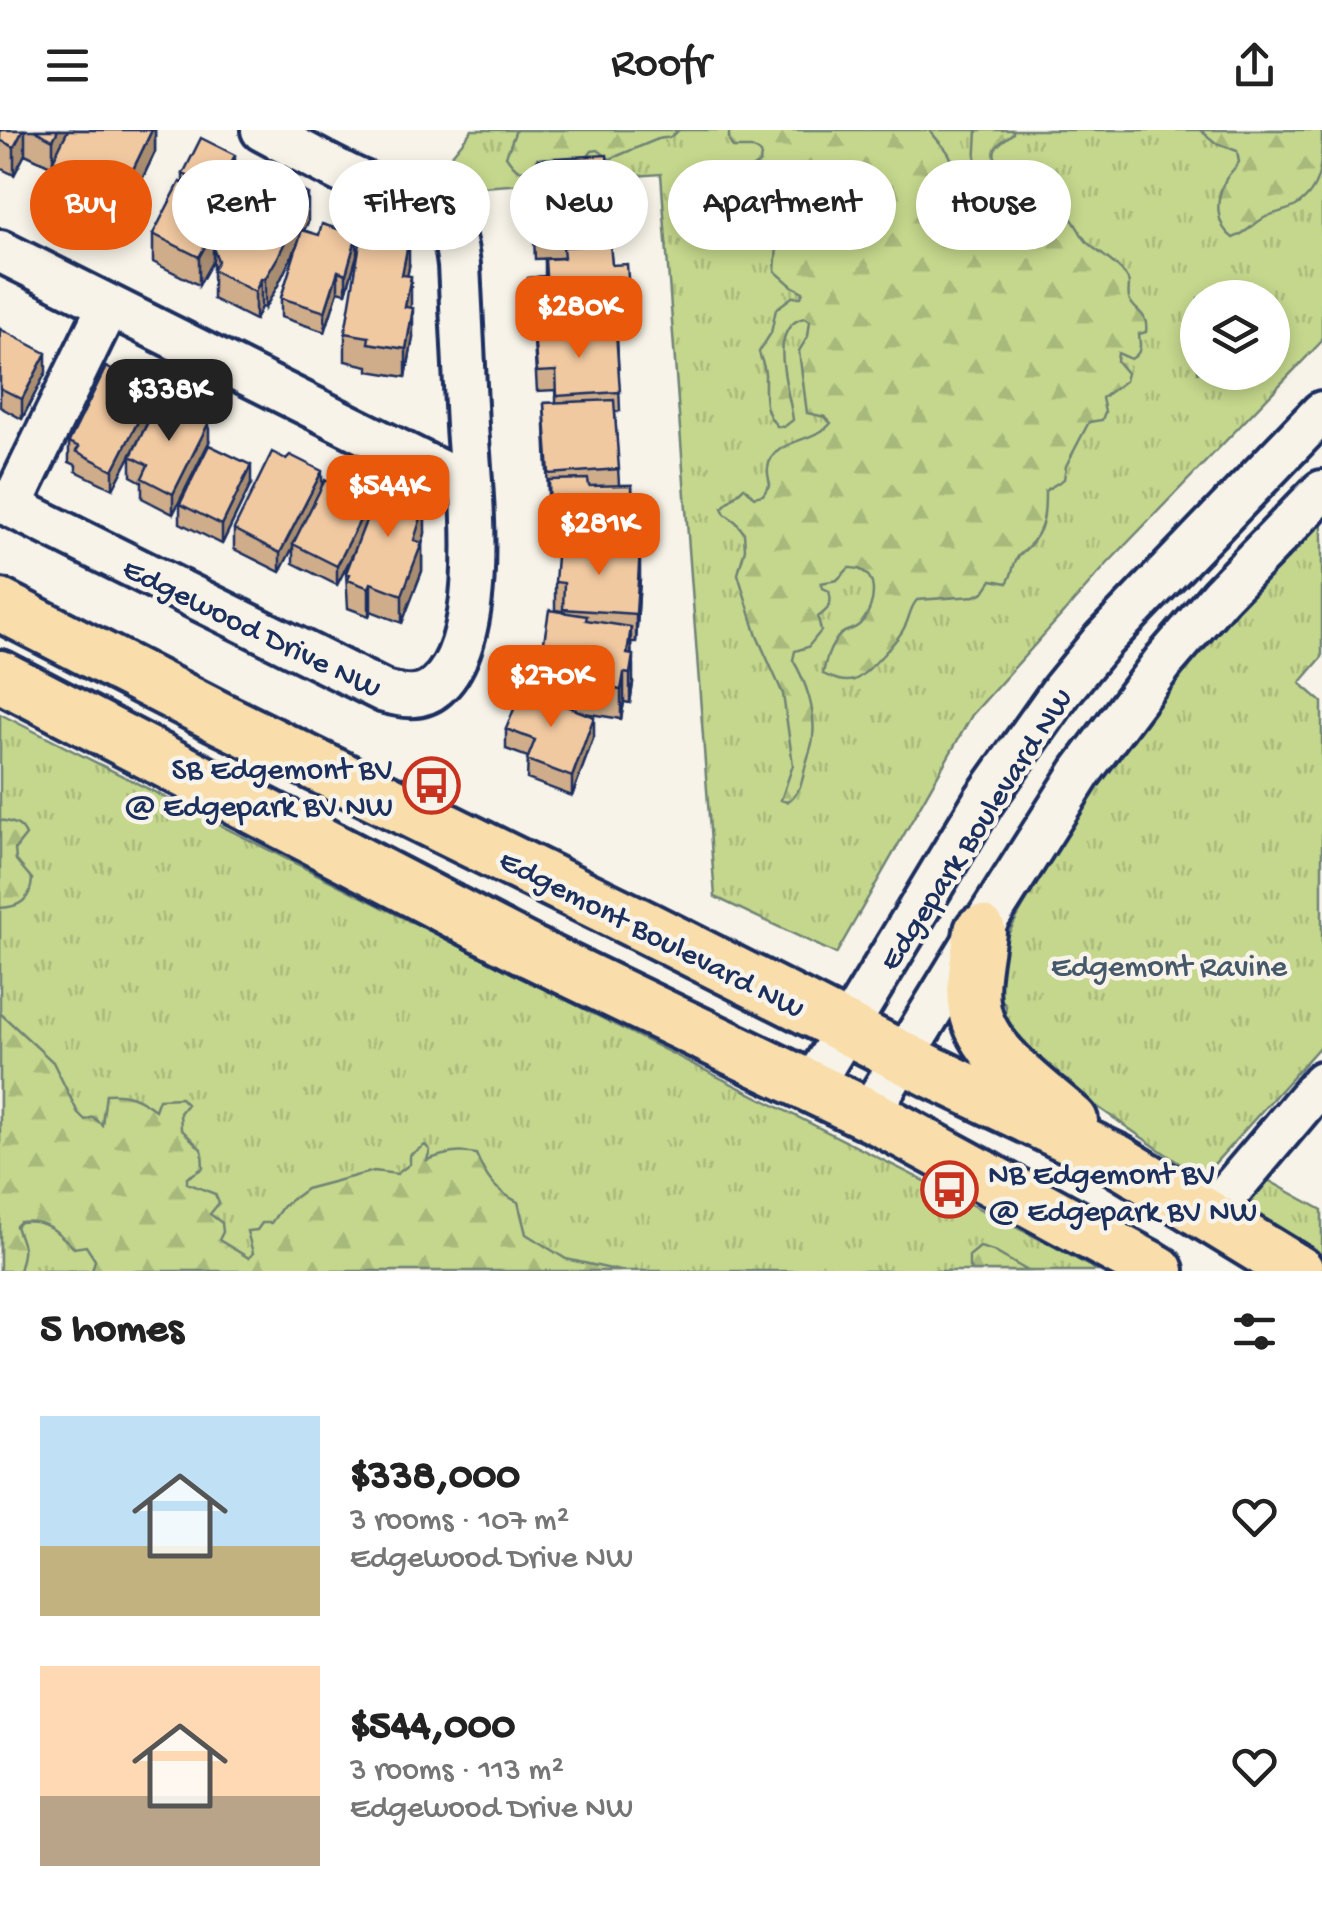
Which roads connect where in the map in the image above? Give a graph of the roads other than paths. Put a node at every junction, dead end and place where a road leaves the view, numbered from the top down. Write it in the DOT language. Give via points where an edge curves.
graph roads {
  1 [pos="262,130"];
  2 [pos="0,251"];
  3 [pos="108,306"];
  4 [pos="1322,412"];
  5 [pos="470,486"];
  6 [pos="1322,492"];
  7 [pos="5,503"];
  8 [pos="0,605"];
  9 [pos="0,676"];
  10 [pos="980,931"];
  11 [pos="846,1028"];
  12 [pos="904,1057"];
  13 [pos="1322,1082"];
  14 [pos="812,1086"];
  15 [pos="868,1115"];
  16 [pos="1117,1160"];
  17 [pos="1208,1217"];
  18 [pos="1158,1271"];
  19 [pos="1298,1271"];
  1 -- 5 [label="street, Edgewood Drive NW" via="413,203 450,229 459,265"];
  2 -- 3 [label="street"];
  3 -- 5 [label="street"];
  3 -- 7 [label="street"];
  4 -- 11 [label="street, Edgepark Boulevard NW" via="1062,690 984,800"];
  5 -- 7 [label="street, Edgewood Drive NW" via="474,550 466,625 445,678 412,697 385,692"];
  6 -- 10 [label="street, Edgepark Boulevard NW" via="1165,660 1081,772"];
  8 -- 11 [label="main road, Edgemont Boulevard NW"];
  9 -- 14 [label="main road, Edgemont Boulevard NW" via="531,952"];
  10 -- 12 [label="street, Edgepark Boulevard NW"];
  10 -- 16 [label="main road" via="974,976 980,1026 1002,1059"];
  11 -- 12 [label="main road, Edgemont Boulevard NW"];
  11 -- 14 [label="street, Edgepark Boulevard NW"];
  12 -- 15 [label="street, Edgepark Boulevard NW"];
  12 -- 16 [label="main road, Edgemont Boulevard NW"];
  13 -- 17 [label="street"];
  14 -- 15 [label="main road, Edgemont Boulevard NW"];
  15 -- 18 [label="main road, Edgemont Boulevard NW"];
  16 -- 17 [label="main road, Edgemont Boulevard NW"];
  17 -- 19 [label="main road, Edgemont Boulevard NW"];
}
